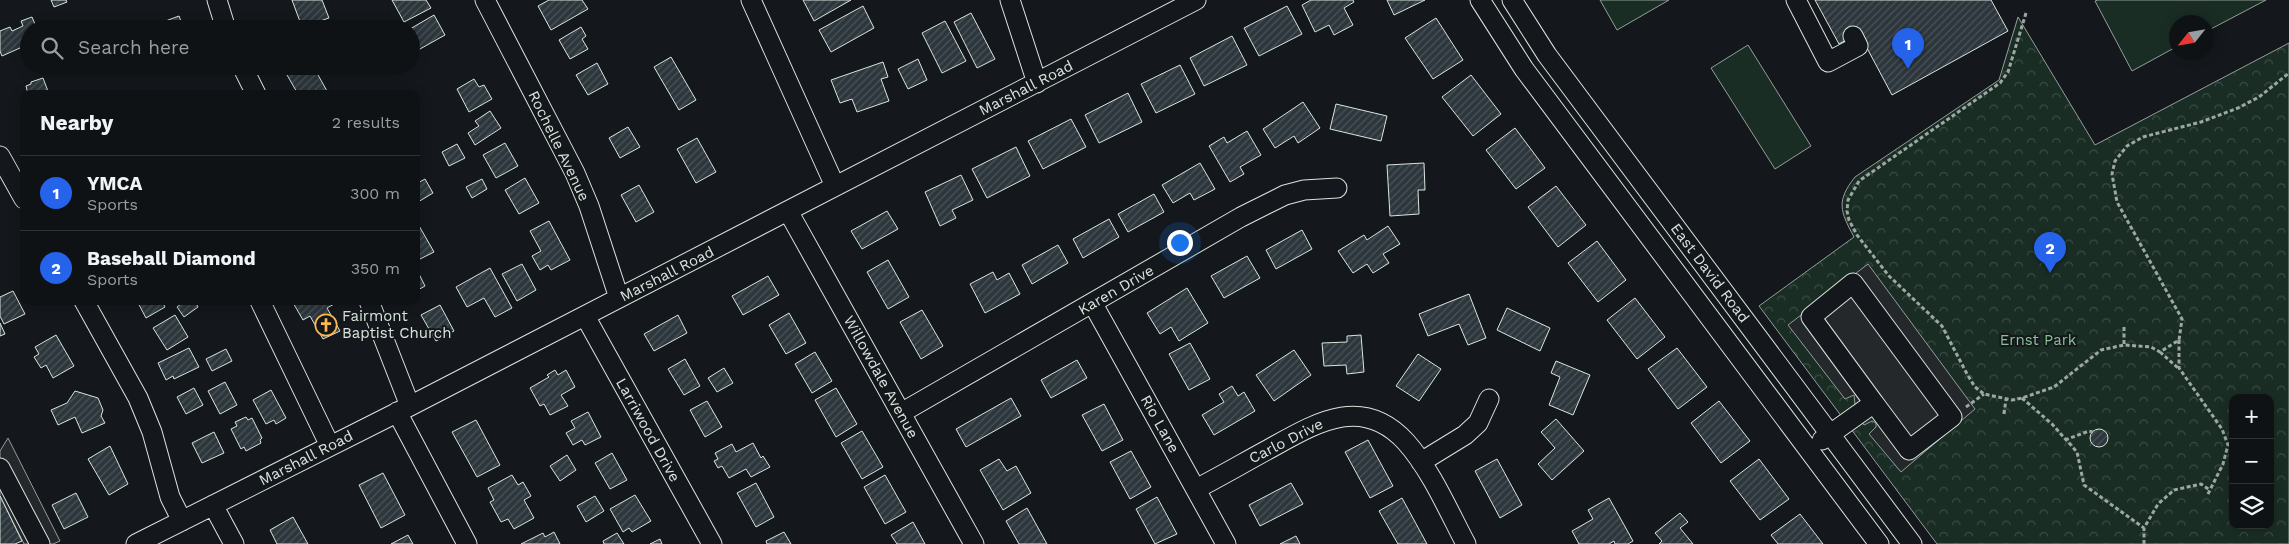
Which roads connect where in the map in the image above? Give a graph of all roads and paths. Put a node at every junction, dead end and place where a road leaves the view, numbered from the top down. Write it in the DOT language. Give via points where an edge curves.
graph roads {
  1 [pos="217,0"];
  2 [pos="485,0"];
  3 [pos="751,0"];
  4 [pos="1010,0"];
  5 [pos="1196,0"];
  6 [pos="1480,0"];
  7 [pos="1512,0"];
  8 [pos="1796,0"];
  9 [pos="2026,13"];
  10 [pos="223,20"];
  11 [pos="1853,36"];
  12 [pos="2289,73"];
  13 [pos="246,75"];
  14 [pos="1037,83"];
  15 [pos="254,90"];
  16 [pos="0,156"];
  17 [pos="835,186"];
  18 [pos="1337,188"];
  19 [pos="20,192"];
  20 [pos="788,211"];
  21 [pos="619,298"];
  22 [pos="1092,304"];
  23 [pos="86,305"];
  24 [pos="262,305"];
  25 [pos="370,305"];
  26 [pos="585,316"];
  27 [pos="2124,327"];
  28 [pos="2179,340"];
  29 [pos="2124,345"];
  30 [pos="2160,352"];
  31 [pos="2179,368"];
  32 [pos="1984,394"];
  33 [pos="2022,398"];
  34 [pos="1489,399"];
  35 [pos="2006,399"];
  36 [pos="1874,403"];
  37 [pos="404,409"];
  38 [pos="902,413"];
  39 [pos="2004,414"];
  40 [pos="1952,417"];
  41 [pos="2093,432"];
  42 [pos="1831,434"];
  43 [pos="2065,440"];
  44 [pos="330,446"];
  45 [pos="1808,450"];
  46 [pos="1421,462"];
  47 [pos="0,468"];
  48 [pos="1196,489"];
  49 [pos="2210,490"];
  50 [pos="2207,496"];
  51 [pos="212,505"];
  52 [pos="182,521"];
  53 [pos="2144,528"];
  54 [pos="40,544"];
  55 [pos="136,544"];
  56 [pos="234,544"];
  57 [pos="467,544"];
  58 [pos="712,544"];
  59 [pos="974,544"];
  60 [pos="1226,544"];
  61 [pos="1466,544"];
  62 [pos="1879,544"];
  63 [pos="1912,544"];
  64 [pos="2144,544"];
  1 -- 10 [label="street"];
  2 -- 21 [label="street, Rochelle Avenue" via="575,173"];
  3 -- 17 [label="street"];
  4 -- 14 [label="street"];
  5 -- 14 [label="street, Marshall Road"];
  6 -- 45 [label="street, East David Road" via="1524,69"];
  7 -- 42 [label="street, East David Road" via="1553,62"];
  8 -- 11 [label="street" via="1828,62 1858,46"];
  9 -- 32 [label="path" via="2008,72 2000,83 1859,182 1848,200 1849,220 1857,236 1889,276 1942,326 1975,387"];
  12 -- 28 [label="path" via="2259,97 2238,108 2201,122 2143,137 2127,146 2115,161 2112,174 2117,202 2182,319"];
  13 -- 15 [label="street"];
  14 -- 17 [label="street, Marshall Road"];
  16 -- 19 [label="street"];
  17 -- 20 [label="street, Marshall Road"];
  18 -- 22 [label="street, Karen Drive" via="1285,194"];
  20 -- 21 [label="street, Marshall Road"];
  20 -- 38 [label="street, Willowdale Avenue"];
  21 -- 26 [label="street, Marshall Road"];
  22 -- 38 [label="street, Karen Drive"];
  22 -- 48 [label="street, Rio Lane"];
  23 -- 52 [label="street" via="138,398 152,432 170,497"];
  24 -- 44 [label="street"];
  25 -- 37 [label="street"];
  26 -- 37 [label="street, Marshall Road"];
  26 -- 58 [label="street, Larriwood Drive"];
  27 -- 29 [label="path"];
  28 -- 30 [label="path"];
  28 -- 31 [label="path"];
  29 -- 30 [label="path" via="2150,347"];
  29 -- 33 [label="path" via="2101,350 2054,387"];
  30 -- 31 [label="path"];
  31 -- 49 [label="path" via="2222,429 2228,445"];
  32 -- 35 [label="path"];
  32 -- 40 [label="path"];
  33 -- 35 [label="path"];
  33 -- 43 [label="path"];
  34 -- 46 [label="street" via="1478,423 1465,435"];
  35 -- 39 [label="path"];
  36 -- 40 [label="street" via="1909,450"];
  36 -- 40 [label="street" via="1811,317 1853,283"];
  36 -- 42 [label="street"];
  37 -- 44 [label="street, Marshall Road"];
  37 -- 57 [label="street"];
  38 -- 59 [label="street, Willowdale Avenue"];
  41 -- 43 [label="path"];
  42 -- 45 [label="street"];
  42 -- 63 [label="street, East David Road"];
  43 -- 53 [label="path" via="2077,452 2084,484"];
  44 -- 51 [label="street, Marshall Road"];
  45 -- 62 [label="street, East David Road"];
  46 -- 48 [label="street, Carlo Drive" via="1389,427 1372,419 1336,417 1314,424"];
  46 -- 61 [label="street, Carlo Drive"];
  47 -- 54 [label="street"];
  48 -- 60 [label="street, Rio Lane"];
  49 -- 50 [label="path"];
  49 -- 53 [label="path" via="2201,484 2174,490 2158,504"];
  51 -- 52 [label="street, Marshall Road"];
  51 -- 56 [label="street"];
  52 -- 55 [label="street, Marshall Road"];
  53 -- 64 [label="path"];
}
